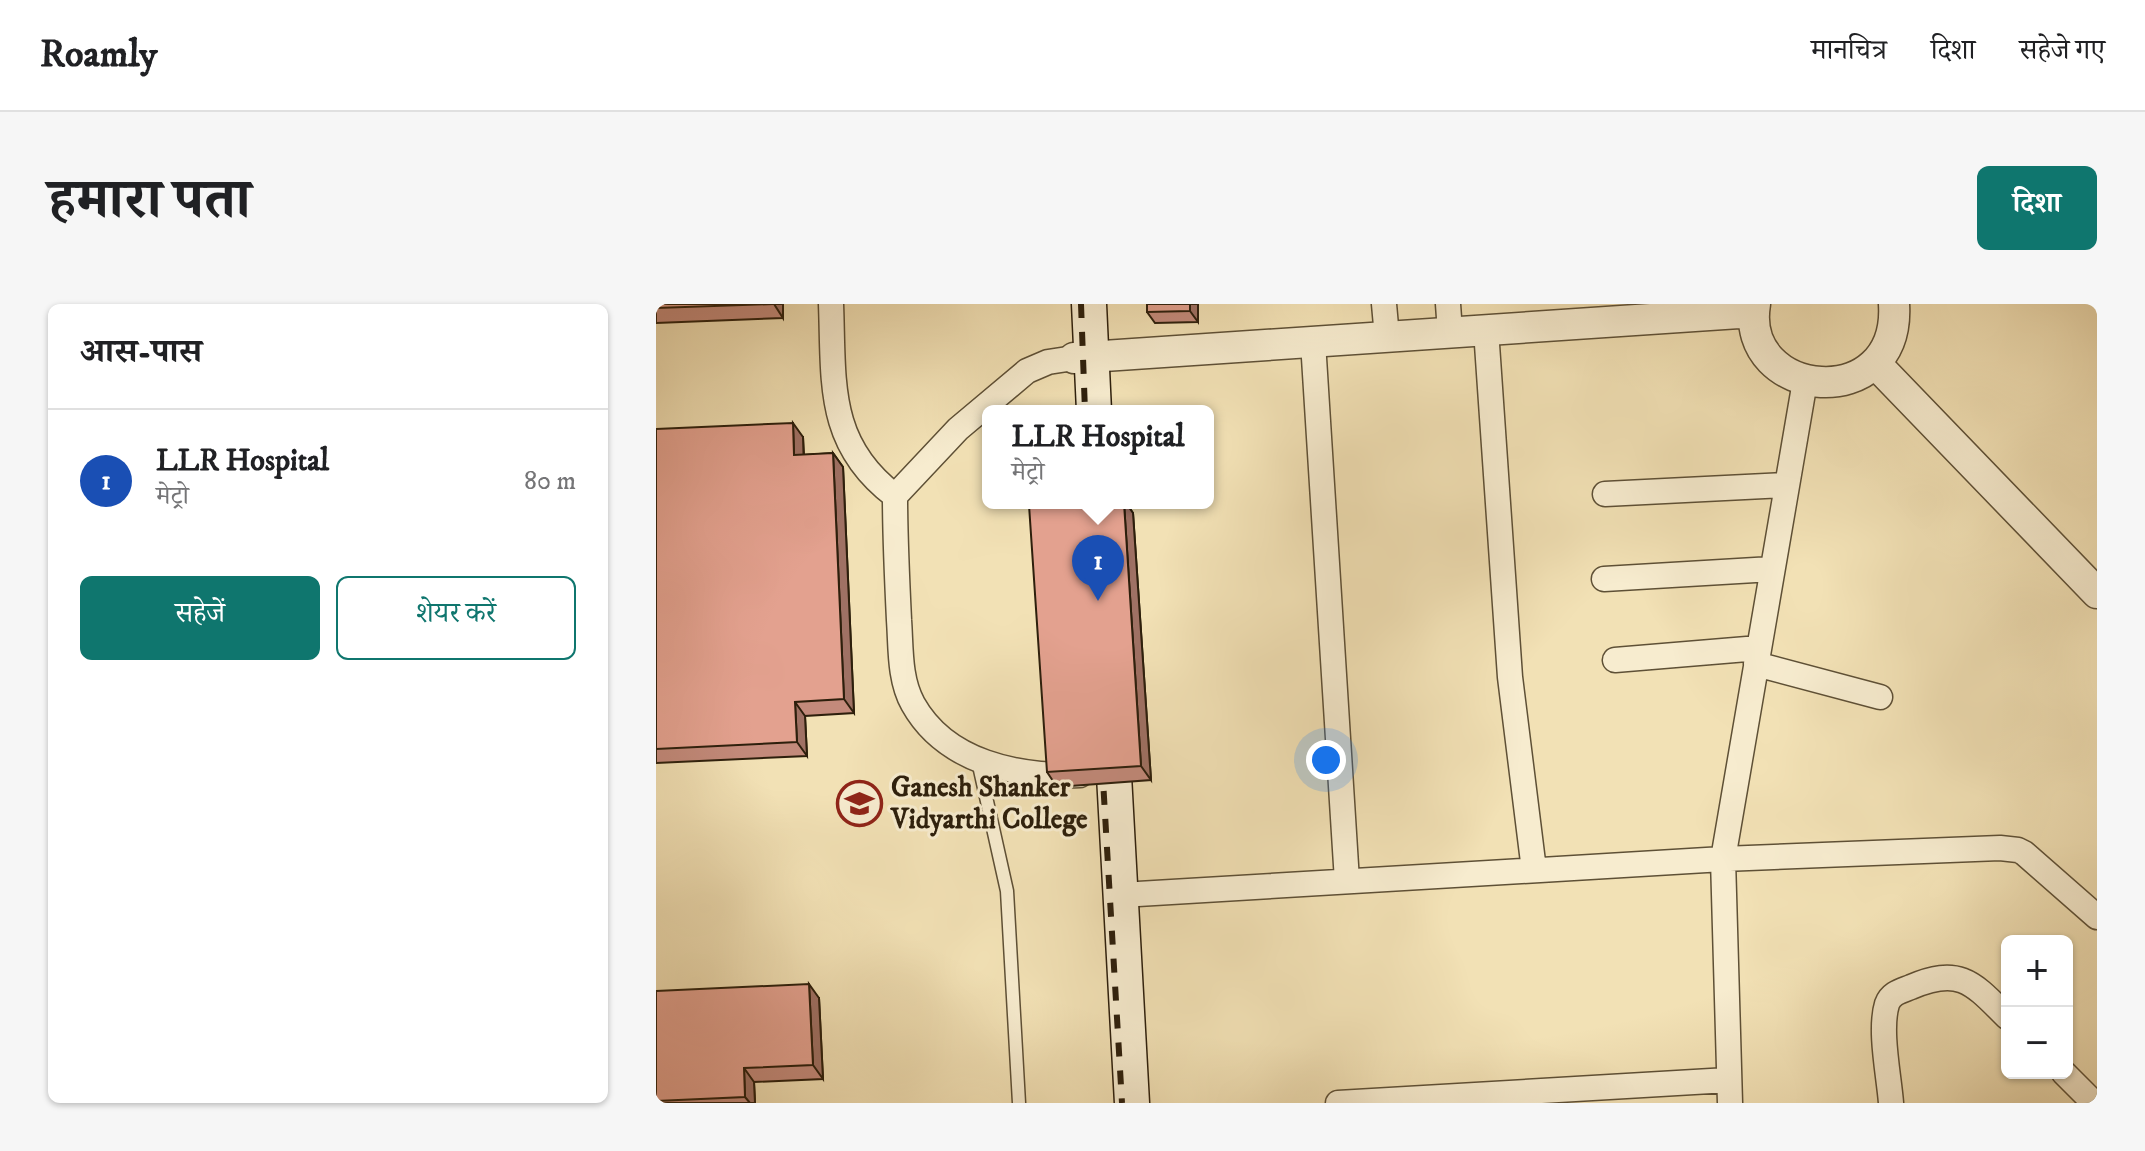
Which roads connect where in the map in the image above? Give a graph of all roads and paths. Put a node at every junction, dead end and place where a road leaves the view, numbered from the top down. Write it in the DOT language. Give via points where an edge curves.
graph roads {
  1 [pos="831,304"];
  2 [pos="1072,304"];
  3 [pos="1089,304"];
  4 [pos="1384,304"];
  5 [pos="1894,304"];
  6 [pos="1754,308"];
  7 [pos="1449,318"];
  8 [pos="1486,330"];
  9 [pos="1387,337"];
  10 [pos="1313,342"];
  11 [pos="1082,357"];
  12 [pos="1875,363"];
  13 [pos="1805,381"];
  14 [pos="987,405"];
  15 [pos="1077,405"];
  16 [pos="1093,405"];
  17 [pos="982,409"];
  18 [pos="1787,485"];
  19 [pos="1605,494"];
  20 [pos="895,496"];
  21 [pos="1772,569"];
  22 [pos="1604,579"];
  23 [pos="2093,581"];
  24 [pos="1758,656"];
  25 [pos="1615,660"];
  26 [pos="1880,697"];
  27 [pos="978,761"];
  28 [pos="1095,774"];
  29 [pos="1723,859"];
  30 [pos="1534,870"];
  31 [pos="1347,881"];
  32 [pos="1121,895"];
  33 [pos="2097,917"];
  34 [pos="2001,1011"];
  35 [pos="1118,1028"];
  36 [pos="2070,1079"];
  37 [pos="1729,1092"];
  38 [pos="1019,1103"];
  39 [pos="1112,1103"];
  40 [pos="1132,1103"];
  41 [pos="1338,1103"];
  42 [pos="1891,1103"];
  43 [pos="2094,1103"];
  1 -- 20 [label="street" via="835,397 843,432 856,459"];
  2 -- 11 [label="main road"];
  3 -- 11 [label="main road"];
  4 -- 9 [label="street"];
  5 -- 12 [label="street" via="1889,344"];
  6 -- 8 [label="street"];
  6 -- 13 [label="street" via="1757,335 1767,355"];
  7 -- 8 [label="street"];
  7 -- 9 [label="street"];
  8 -- 30 [label="street" via="1510,677"];
  9 -- 10 [label="street"];
  10 -- 11 [label="street"];
  10 -- 31 [label="street"];
  11 -- 14 [label="street" via="1027,371"];
  11 -- 15 [label="main road"];
  11 -- 16 [label="main road"];
  12 -- 13 [label="street" via="1842,382"];
  12 -- 23 [label="street"];
  13 -- 18 [label="street"];
  17 -- 20 [label="street"];
  18 -- 19 [label="street"];
  18 -- 21 [label="street"];
  20 -- 27 [label="street" via="901,658 907,687 930,729"];
  21 -- 22 [label="street"];
  21 -- 24 [label="street"];
  24 -- 25 [label="street"];
  24 -- 26 [label="street"];
  24 -- 29 [label="street"];
  27 -- 28 [label="street" via="1044,776"];
  27 -- 38 [label="lane" via="1007,891"];
  28 -- 32 [label="main road" via="1101,708"];
  28 -- 35 [label="main road"];
  29 -- 30 [label="street"];
  29 -- 33 [label="street" via="2009,848 2024,853"];
  29 -- 37 [label="street"];
  30 -- 31 [label="street"];
  31 -- 32 [label="street"];
  32 -- 35 [label="main road"];
  34 -- 42 [label="street" via="1975,986 1949,977 1895,994 1886,1007 1885,1022"];
  35 -- 39 [label="main road"];
  35 -- 40 [label="main road"];
  36 -- 43 [label="street"];
  37 -- 41 [label="street"];
}
